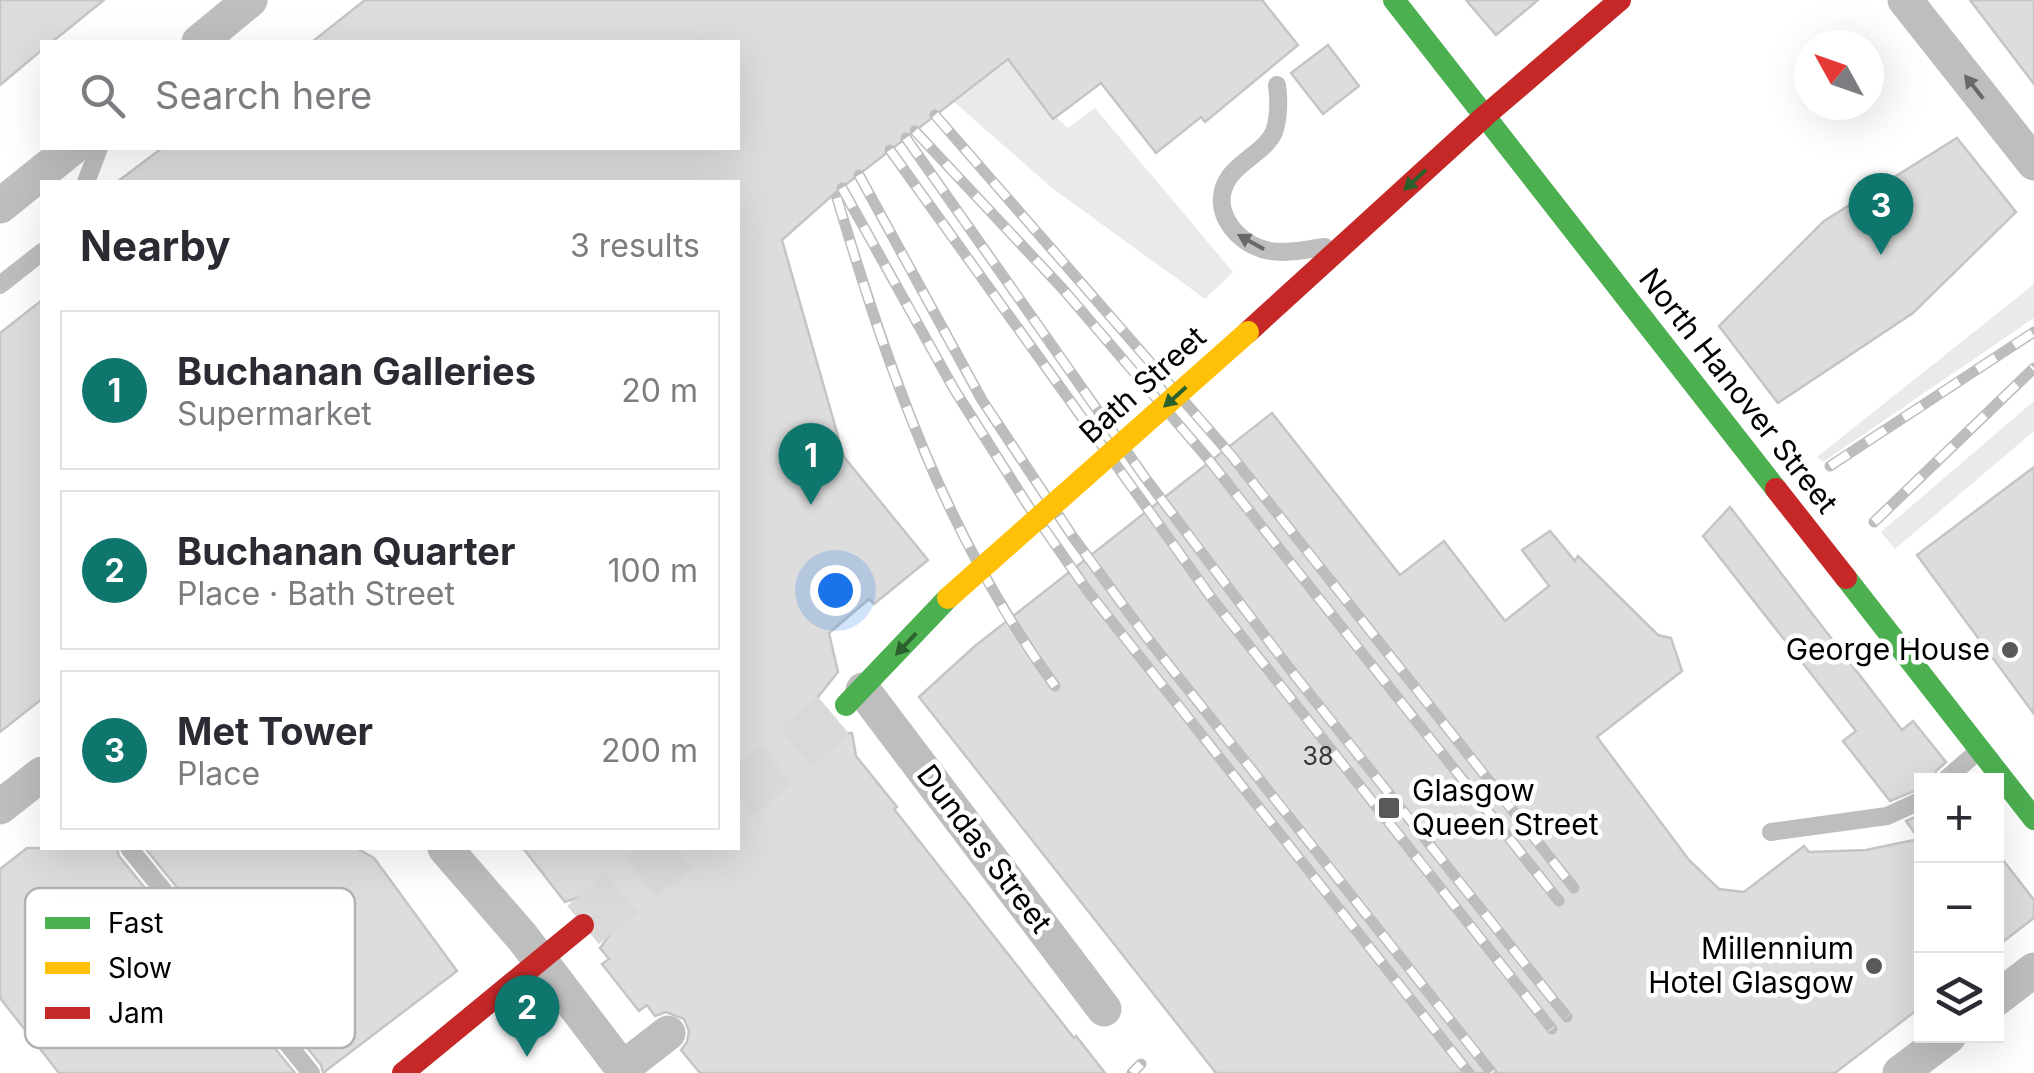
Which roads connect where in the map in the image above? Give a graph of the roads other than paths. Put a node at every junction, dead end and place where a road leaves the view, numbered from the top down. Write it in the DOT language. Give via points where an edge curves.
graph roads {
  1 [pos="250,0"];
  2 [pos="1394,0"];
  3 [pos="1620,0"];
  4 [pos="1905,0"];
  5 [pos="201,40"];
  6 [pos="1278,85"];
  7 [pos="1486,115"];
  8 [pos="70,150"];
  9 [pos="99,150"];
  10 [pos="2034,163"];
  11 [pos="87,180"];
  12 [pos="0,206"];
  13 [pos="1345,244"];
  14 [pos="40,254"];
  15 [pos="0,285"];
  16 [pos="855,698"];
  17 [pos="1980,750"];
  18 [pos="1953,773"];
  19 [pos="40,776"];
  20 [pos="1914,804"];
  21 [pos="0,807"];
  22 [pos="2034,819"];
  23 [pos="1771,832"];
  24 [pos="131,850"];
  25 [pos="447,850"];
  26 [pos="161,888"];
  27 [pos="583,925"];
  28 [pos="540,960"];
  29 [pos="2034,970"];
  30 [pos="2004,993"];
  31 [pos="1104,1009"];
  32 [pos="668,1033"];
  33 [pos="1940,1043"];
  34 [pos="291,1048"];
  35 [pos="625,1071"];
  36 [pos="311,1073"];
  37 [pos="403,1073"];
  38 [pos="1900,1073"];
  1 -- 5 [label="street"];
  2 -- 7 [label="street, North Hanover Street"];
  3 -- 7 [label="street, Bath Street"];
  10 -- 4 [label="street, one-way"];
  13 -- 6 [label="lane, one-way" via="1272,252 1245,242 1224,218 1229,177 1273,135"];
  7 -- 13 [label="street, Bath Street, one-way"];
  7 -- 17 [label="street, North Hanover Street, bridge"];
  8 -- 12 [label="street"];
  9 -- 11 [label="lane"];
  13 -- 16 [label="street, Bath Street, one-way, bridge" via="948,598"];
  14 -- 15 [label="lane"];
  16 -- 31 [label="street, Dundas Street"];
  17 -- 18 [label="lane"];
  17 -- 22 [label="street, North Hanover Street"];
  19 -- 21 [label="street"];
  20 -- 23 [label="lane" via="1887,816"];
  24 -- 26 [label="lane"];
  25 -- 28 [label="street"];
  27 -- 28 [label="street"];
  28 -- 35 [label="street"];
  28 -- 37 [label="street"];
  29 -- 30 [label="street"];
  32 -- 35 [label="street"];
  33 -- 38 [label="street"];
  34 -- 36 [label="lane"];
}
